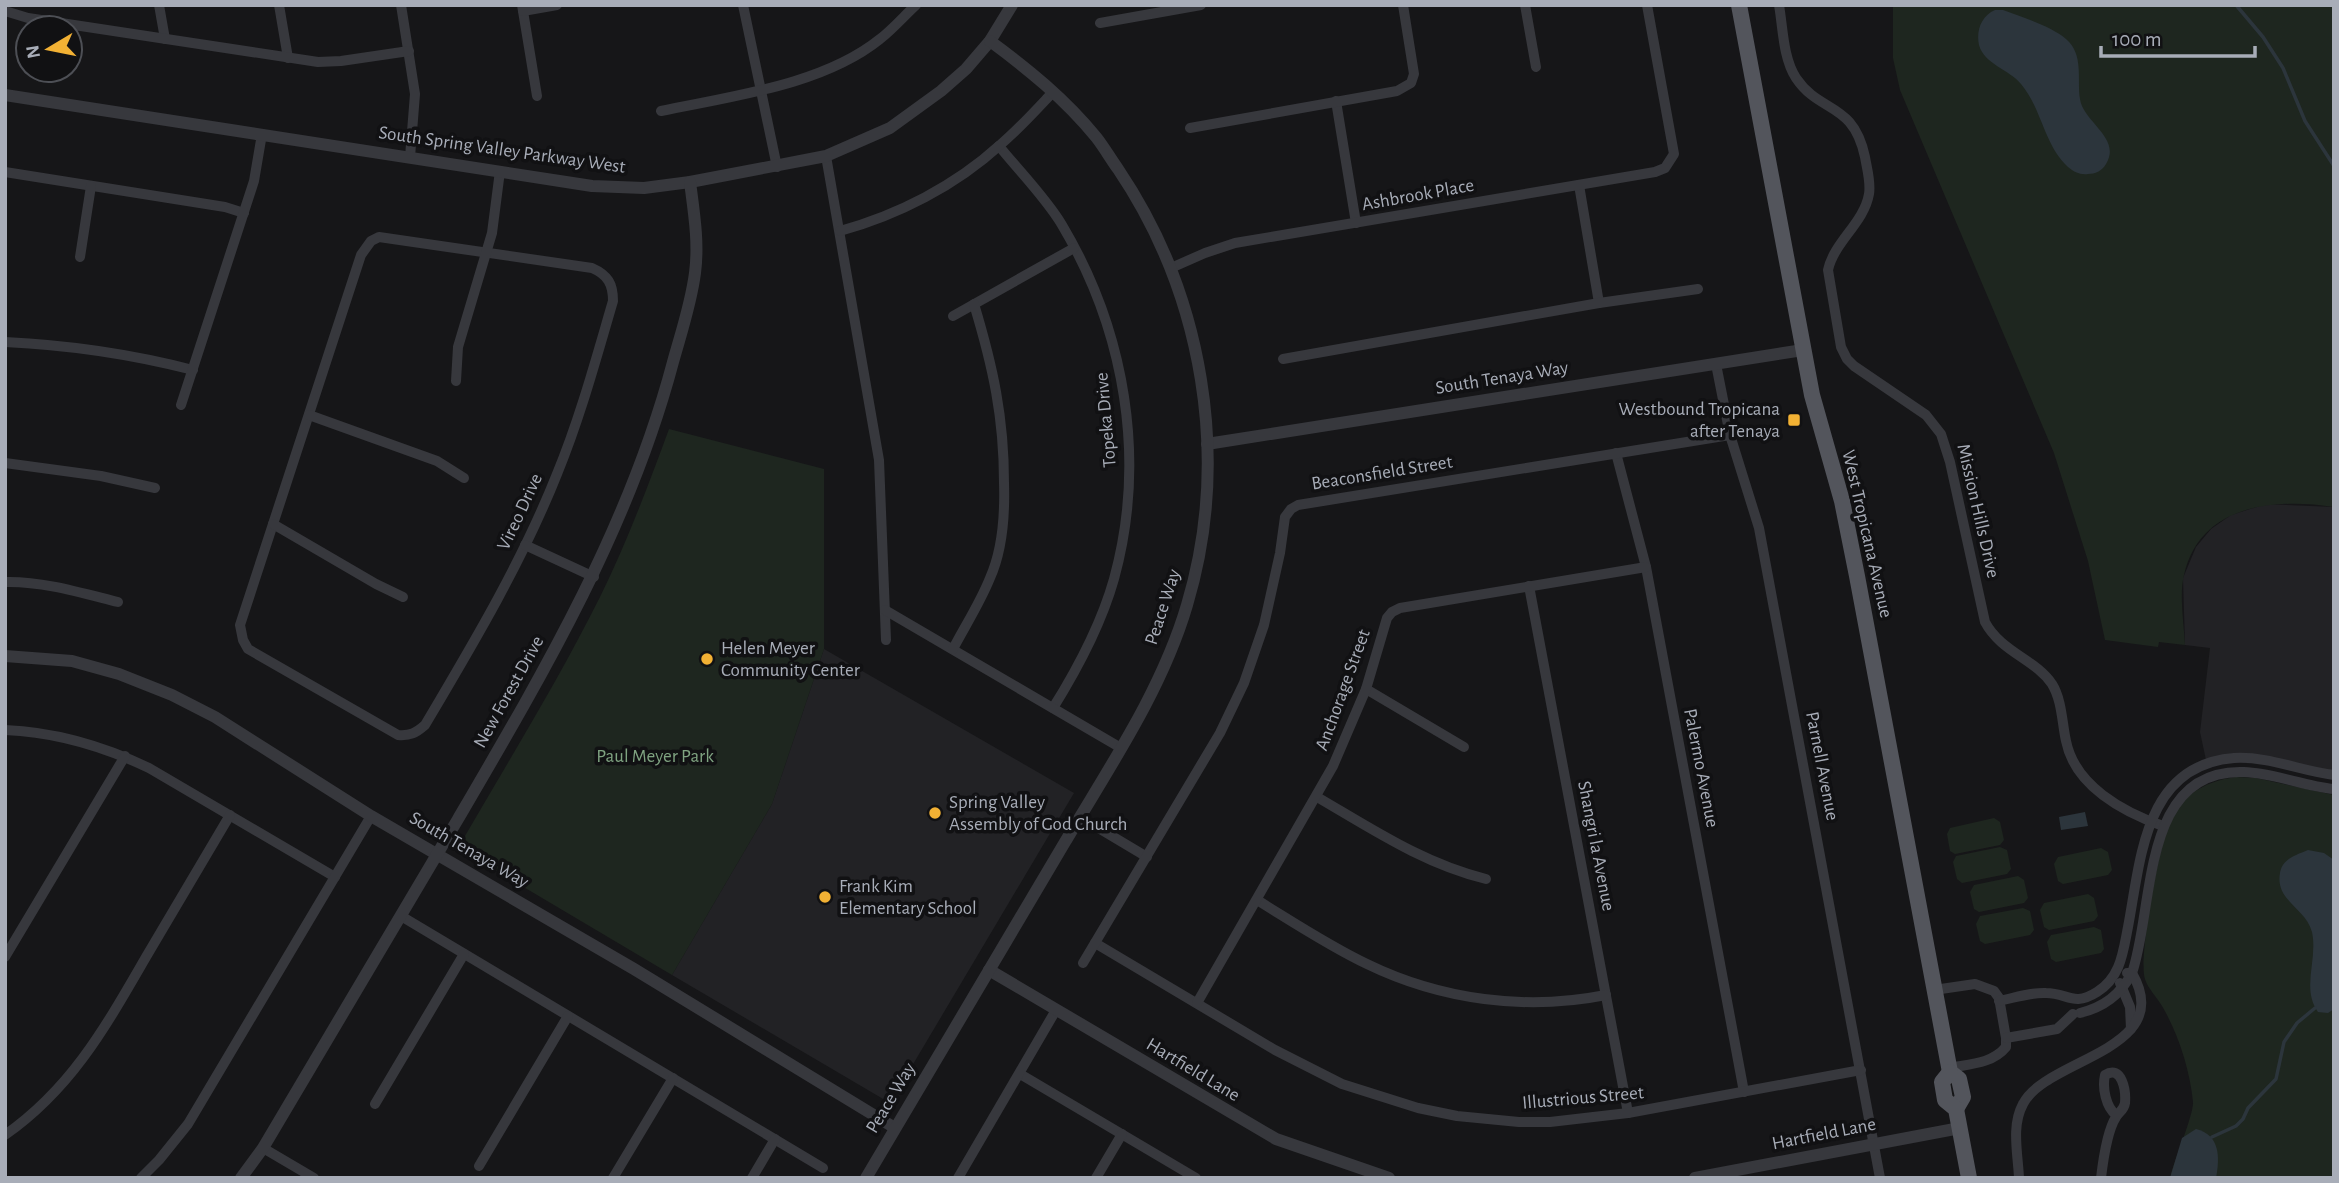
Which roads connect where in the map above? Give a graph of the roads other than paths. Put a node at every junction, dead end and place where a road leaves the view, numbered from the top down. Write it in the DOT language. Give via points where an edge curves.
graph roads {
  1 [pos="159,5"];
  2 [pos="279,5"];
  3 [pos="401,5"];
  4 [pos="556,5"];
  5 [pos="743,5"];
  6 [pos="916,5"];
  7 [pos="1012,5"];
  8 [pos="1201,5"];
  9 [pos="1403,5"];
  10 [pos="1525,5"];
  11 [pos="1647,5"];
  12 [pos="1740,5"];
  13 [pos="1779,5"];
  14 [pos="523,8"];
  15 [pos="5,11"];
  16 [pos="1100,23"];
  17 [pos="165,39"];
  18 [pos="990,41"];
  19 [pos="408,51"];
  20 [pos="288,58"];
  21 [pos="1536,68"];
  22 [pos="761,90"];
  23 [pos="1053,92"];
  24 [pos="5,95"];
  25 [pos="537,96"];
  26 [pos="1336,101"];
  27 [pos="661,111"];
  28 [pos="1190,128"];
  29 [pos="262,134"];
  30 [pos="999,146"];
  31 [pos="826,156"];
  32 [pos="410,157"];
  33 [pos="777,167"];
  34 [pos="500,171"];
  35 [pos="5,172"];
  36 [pos="690,182"];
  37 [pos="1579,185"];
  38 [pos="91,186"];
  39 [pos="244,213"];
  40 [pos="1356,223"];
  41 [pos="840,231"];
  42 [pos="1074,248"];
  43 [pos="487,252"];
  44 [pos="80,257"];
  45 [pos="1171,268"];
  46 [pos="1698,289"];
  47 [pos="1598,303"];
  48 [pos="974,304"];
  49 [pos="953,316"];
  50 [pos="5,342"];
  51 [pos="1803,350"];
  52 [pos="1283,359"];
  53 [pos="1716,364"];
  54 [pos="193,370"];
  55 [pos="456,381"];
  56 [pos="181,405"];
  57 [pos="309,415"];
  58 [pos="1730,435"];
  59 [pos="1207,444"];
  60 [pos="1616,453"];
  61 [pos="5,463"];
  62 [pos="464,478"];
  63 [pos="155,488"];
  64 [pos="273,524"];
  65 [pos="525,545"];
  66 [pos="1646,567"];
  67 [pos="594,577"];
  68 [pos="5,582"];
  69 [pos="1529,586"];
  70 [pos="403,597"];
  71 [pos="118,602"];
  72 [pos="885,610"];
  73 [pos="886,640"];
  74 [pos="953,649"];
  75 [pos="5,656"];
  76 [pos="1366,689"];
  77 [pos="1053,708"];
  78 [pos="5,730"];
  79 [pos="1464,747"];
  80 [pos="1121,748"];
  81 [pos="125,757"];
  82 [pos="2334,775"];
  83 [pos="2334,789"];
  84 [pos="1317,797"];
  85 [pos="230,815"];
  86 [pos="371,816"];
  87 [pos="1080,817"];
  88 [pos="2150,821"];
  89 [pos="2163,826"];
  90 [pos="437,855"];
  91 [pos="1147,857"];
  92 [pos="335,877"];
  93 [pos="1486,879"];
  94 [pos="1257,900"];
  95 [pos="401,916"];
  96 [pos="1096,943"];
  97 [pos="464,954"];
  98 [pos="5,957"];
  99 [pos="1083,963"];
  100 [pos="989,970"];
  101 [pos="2132,973"];
  102 [pos="2116,974"];
  103 [pos="2123,988"];
  104 [pos="1934,990"];
  105 [pos="1606,995"];
  106 [pos="1999,1001"];
  107 [pos="1197,1003"];
  108 [pos="1056,1010"];
  109 [pos="568,1016"];
  110 [pos="2131,1029"];
  111 [pos="2006,1038"];
  112 [pos="1861,1070"];
  113 [pos="1949,1070"];
  114 [pos="1020,1074"];
  115 [pos="673,1078"];
  116 [pos="1744,1092"];
  117 [pos="375,1104"];
  118 [pos="1628,1113"];
  119 [pos="2116,1115"];
  120 [pos="895,1128"];
  121 [pos="1960,1128"];
  122 [pos="1122,1134"];
  123 [pos="5,1135"];
  124 [pos="775,1139"];
  125 [pos="1874,1144"];
  126 [pos="263,1148"];
  127 [pos="479,1166"];
  128 [pos="823,1168"];
  129 [pos="141,1178"];
  130 [pos="241,1178"];
  131 [pos="314,1178"];
  132 [pos="613,1178"];
  133 [pos="752,1178"];
  134 [pos="866,1178"];
  135 [pos="958,1178"];
  136 [pos="1096,1178"];
  137 [pos="1196,1178"];
  138 [pos="1389,1178"];
  139 [pos="1695,1178"];
  140 [pos="1880,1178"];
  141 [pos="1969,1178"];
  142 [pos="2019,1178"];
  143 [pos="2101,1178"];
  1 -- 17 [label="street"];
  2 -- 20 [label="street"];
  3 -- 19 [label="street"];
  4 -- 14 [label="street"];
  5 -- 22 [label="street"];
  6 -- 22 [label="street" via="856,55 805,78"];
  7 -- 18 [label="street, South Spring Valley Parkway West"];
  8 -- 16 [label="street"];
  9 -- 26 [label="street" via="1414,74 1410,83 1397,91"];
  10 -- 21 [label="street"];
  11 -- 37 [label="street, Ashbrook Place" via="1674,154 1665,168 1655,172"];
  12 -- 51 [label="main road, West Tropicana Avenue"];
  13 -- 88 [label="street, Mission Hills Drive" via="1791,70 1804,88 1852,123 1862,142 1869,190 1866,204 1828,270 1844,353 1854,366 1937,427 1950,462 1989,628 2052,684 2067,749 2078,771 2113,802"];
  14 -- 25 [label="street"];
  15 -- 17 [label="street"];
  17 -- 20 [label="street"];
  18 -- 23 [label="street, Peace Way"];
  18 -- 31 [label="street, South Spring Valley Parkway West" via="941,91 890,128"];
  19 -- 20 [label="street" via="341,61"];
  19 -- 32 [label="street" via="415,94"];
  22 -- 27 [label="street"];
  22 -- 33 [label="street"];
  23 -- 30 [label="street"];
  23 -- 45 [label="street, Peace Way" via="1096,137 1138,199"];
  24 -- 29 [label="street, South Spring Valley Parkway West"];
  26 -- 28 [label="street"];
  26 -- 40 [label="street"];
  29 -- 32 [label="street, South Spring Valley Parkway West"];
  29 -- 39 [label="street"];
  30 -- 41 [label="street" via="915,204"];
  30 -- 42 [label="street, Topeka Drive" via="1061,223"];
  31 -- 33 [label="street, South Spring Valley Parkway West"];
  31 -- 41 [label="street"];
  32 -- 34 [label="street, South Spring Valley Parkway West"];
  33 -- 36 [label="street, South Spring Valley Parkway West"];
  34 -- 36 [label="street, South Spring Valley Parkway West" via="592,186 644,188"];
  34 -- 43 [label="street"];
  35 -- 38 [label="street"];
  36 -- 67 [label="street, New Forest Drive" via="697,237 690,301 662,403"];
  37 -- 40 [label="street, Ashbrook Place"];
  37 -- 47 [label="street"];
  38 -- 39 [label="street"];
  38 -- 44 [label="street"];
  39 -- 54 [label="street"];
  40 -- 45 [label="street, Ashbrook Place" via="1236,243"];
  41 -- 72 [label="street" via="879,460"];
  42 -- 48 [label="street"];
  42 -- 77 [label="street, Topeka Drive" via="1096,289 1114,341 1125,394 1129,482 1114,578 1097,627"];
  43 -- 55 [label="street" via="458,347"];
  43 -- 57 [label="street" via="379,237 371,241 361,255"];
  43 -- 65 [label="street, Vireo Drive" via="592,268 609,279 613,289 587,389 557,475"];
  45 -- 59 [label="street, Peace Way" via="1196,350"];
  46 -- 47 [label="street"];
  47 -- 52 [label="street"];
  48 -- 49 [label="street"];
  48 -- 74 [label="street" via="1001,415 1004,504 1000,547 990,578"];
  50 -- 54 [label="street" via="69,346"];
  51 -- 53 [label="street, South Tenaya Way"];
  51 -- 104 [label="main road, West Tropicana Avenue" via="1842,501"];
  53 -- 58 [label="street, Parnell Avenue"];
  53 -- 59 [label="street, South Tenaya Way"];
  54 -- 56 [label="street"];
  57 -- 62 [label="street" via="438,461"];
  57 -- 64 [label="street"];
  58 -- 60 [label="street, Beaconsfield Street"];
  58 -- 112 [label="street, Parnell Avenue" via="1759,528"];
  59 -- 80 [label="street, Peace Way" via="1207,505 1187,607 1159,679"];
  60 -- 66 [label="street, Palermo Avenue"];
  60 -- 91 [label="street, Beaconsfield Street" via="1291,509 1285,517 1264,625 1244,683"];
  61 -- 63 [label="street" via="101,475"];
  64 -- 65 [label="street, Vireo Drive" via="240,625 248,649 398,735 408,736 425,725"];
  64 -- 70 [label="street"];
  65 -- 67 [label="street"];
  66 -- 69 [label="street, Anchorage Street"];
  66 -- 116 [label="street, Palermo Avenue"];
  67 -- 90 [label="street, New Forest Drive"];
  68 -- 71 [label="street" via="66,589"];
  69 -- 76 [label="street, Anchorage Street" via="1392,612"];
  69 -- 105 [label="street, Shangri la Avenue"];
  72 -- 73 [label="street"];
  72 -- 74 [label="street"];
  74 -- 77 [label="street"];
  75 -- 86 [label="street, South Tenaya Way" via="72,662 172,695 215,717"];
  76 -- 79 [label="street"];
  76 -- 84 [label="street, Anchorage Street"];
  77 -- 80 [label="street"];
  78 -- 81 [label="street" via="57,736"];
  80 -- 87 [label="street, Peace Way"];
  81 -- 85 [label="street"];
  81 -- 98 [label="street"];
  82 -- 88 [label="street" via="2259,760 2223,759 2179,780"];
  83 -- 89 [label="street" via="2257,773 2225,773 2188,791"];
  84 -- 93 [label="street" via="1414,854"];
  84 -- 94 [label="street, Anchorage Street"];
  85 -- 92 [label="street"];
  85 -- 123 [label="street" via="77,1068"];
  86 -- 90 [label="street, South Tenaya Way"];
  86 -- 92 [label="street"];
  87 -- 91 [label="street"];
  87 -- 100 [label="street, Peace Way"];
  88 -- 89 [label="street, Mission Hills Drive"];
  88 -- 102 [label="street"];
  89 -- 101 [label="street"];
  90 -- 95 [label="street, New Forest Drive"];
  90 -- 120 [label="street, South Tenaya Way"];
  91 -- 96 [label="street, Beaconsfield Street"];
  92 -- 129 [label="street" via="188,1125"];
  94 -- 105 [label="street" via="1364,963 1467,998 1536,1004"];
  94 -- 107 [label="street, Anchorage Street"];
  95 -- 97 [label="street"];
  95 -- 126 [label="street, New Forest Drive"];
  96 -- 99 [label="street, Beaconsfield Street"];
  96 -- 107 [label="street, Illustrious Street"];
  97 -- 109 [label="street"];
  97 -- 117 [label="street"];
  100 -- 108 [label="street, Hartfield Lane"];
  100 -- 120 [label="street, Peace Way"];
  101 -- 102 [label="street"];
  101 -- 103 [label="street"];
  101 -- 110 [label="street" via="2140,1000"];
  102 -- 103 [label="street"];
  102 -- 106 [label="street" via="2085,997 2045,993"];
  103 -- 110 [label="street"];
  103 -- 111 [label="street" via="2099,1007 2076,1013 2057,1029"];
  104 -- 106 [label="street" via="1983,986 1994,990"];
  104 -- 113 [label="main road, West Tropicana Avenue"];
  105 -- 118 [label="street, Shangri la Avenue"];
  106 -- 111 [label="street"];
  107 -- 118 [label="street, Illustrious Street" via="1342,1084 1418,1108 1519,1122"];
  108 -- 114 [label="street"];
  108 -- 138 [label="street, Hartfield Lane" via="1276,1139"];
  109 -- 115 [label="street"];
  109 -- 127 [label="street"];
  110 -- 142 [label="street" via="2026,1098 2017,1120"];
  111 -- 113 [label="street" via="2004,1050 1993,1058"];
  112 -- 116 [label="street, Illustrious Street"];
  112 -- 125 [label="street, Parnell Avenue"];
  113 -- 121 [label="main road, West Tropicana Avenue" via="1959,1079 1963,1097 1956,1110"];
  114 -- 122 [label="street"];
  114 -- 135 [label="street"];
  115 -- 124 [label="street"];
  115 -- 132 [label="street"];
  116 -- 118 [label="street, Illustrious Street"];
  119 -- 143 [label="street"];
  120 -- 134 [label="street, Peace Way"];
  121 -- 125 [label="street, Hartfield Lane"];
  121 -- 141 [label="main road, West Tropicana Avenue"];
  122 -- 136 [label="street"];
  122 -- 137 [label="street"];
  124 -- 128 [label="street"];
  124 -- 133 [label="street"];
  125 -- 139 [label="street, Hartfield Lane"];
  125 -- 140 [label="street, Parnell Avenue"];
  126 -- 130 [label="street, New Forest Drive"];
  126 -- 131 [label="street"];
}
